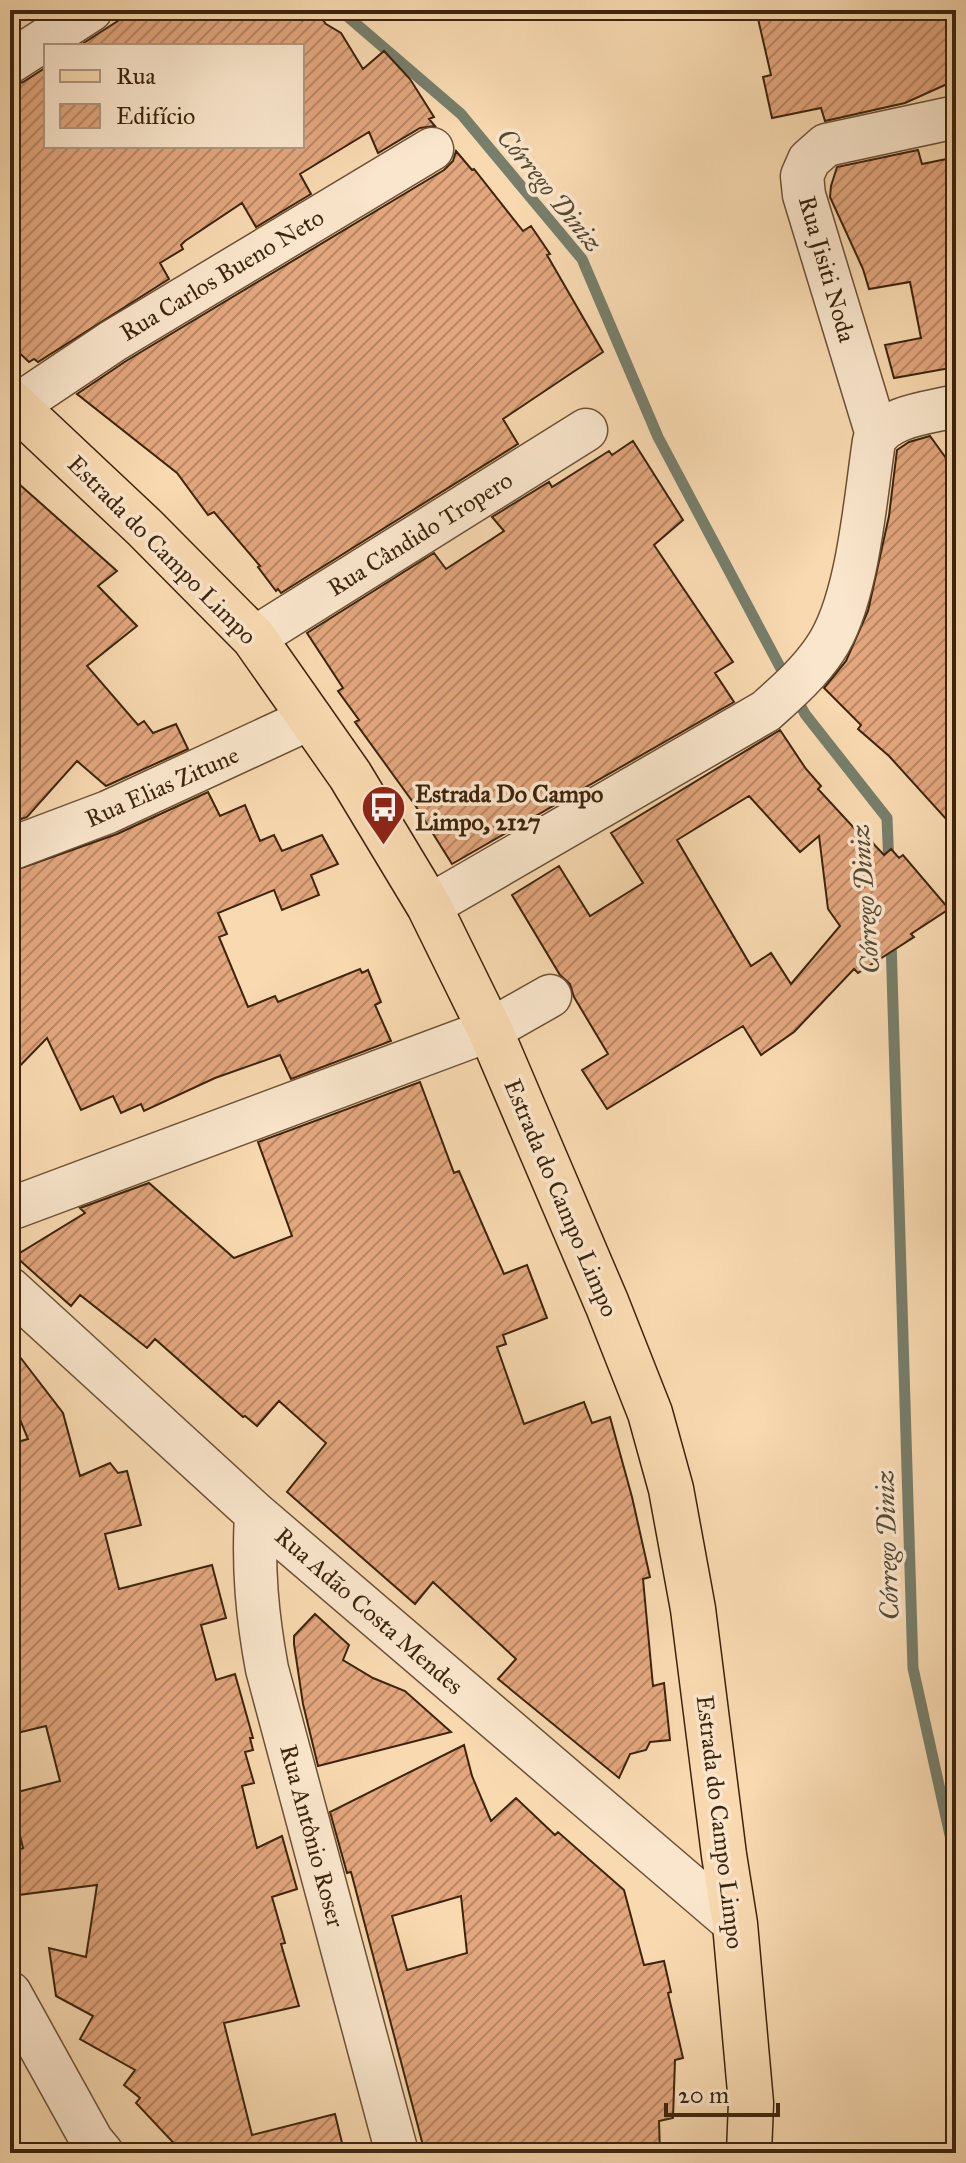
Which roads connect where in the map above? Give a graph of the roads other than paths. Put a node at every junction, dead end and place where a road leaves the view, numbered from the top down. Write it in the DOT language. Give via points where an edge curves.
graph roads {
  1 [pos="91,10"];
  2 [pos="10,62"];
  3 [pos="956,117"];
  4 [pos="432,149"];
  5 [pos="13,403"];
  6 [pos="956,406"];
  7 [pos="885,429"];
  8 [pos="586,430"];
  9 [pos="254,638"];
  10 [pos="311,718"];
  11 [pos="10,849"];
  12 [pos="429,906"];
  13 [pos="550,996"];
  14 [pos="490,1030"];
  15 [pos="10,1209"];
  16 [pos="10,1289"];
  17 [pos="256,1514"];
  18 [pos="735,1924"];
  19 [pos="10,1993"];
  20 [pos="102,2153"];
  21 [pos="397,2153"];
  22 [pos="749,2153"];
  1 -- 2 [label="street"];
  3 -- 7 [label="street, Rua Jisiti Noda" via="826,145 809,160 802,176 804,195"];
  4 -- 5 [label="street, Rua Carlos Bueno Neto"];
  5 -- 9 [label="main road, Estrada do Campo Limpo"];
  6 -- 7 [label="street"];
  7 -- 12 [label="street" via="874,441 845,606 826,648 802,678 766,711"];
  8 -- 9 [label="street, Rua Cândido Tropero"];
  9 -- 10 [label="main road, Estrada do Campo Limpo"];
  10 -- 11 [label="street, Rua Elias Zitune" via="108,812"];
  10 -- 12 [label="main road, Estrada do Campo Limpo"];
  12 -- 14 [label="main road, Estrada do Campo Limpo"];
  13 -- 14 [label="street"];
  14 -- 15 [label="street"];
  14 -- 18 [label="main road, Estrada do Campo Limpo" via="607,1304 671,1489 693,1609"];
  16 -- 17 [label="street, Rua Adão Costa Mendes"];
  17 -- 18 [label="street, Rua Adão Costa Mendes"];
  17 -- 21 [label="street, Rua Antônio Roser" via="256,1613 267,1669"];
  18 -- 22 [label="main road, Estrada do Campo Limpo" via="751,2103"];
  19 -- 20 [label="street"];
}
